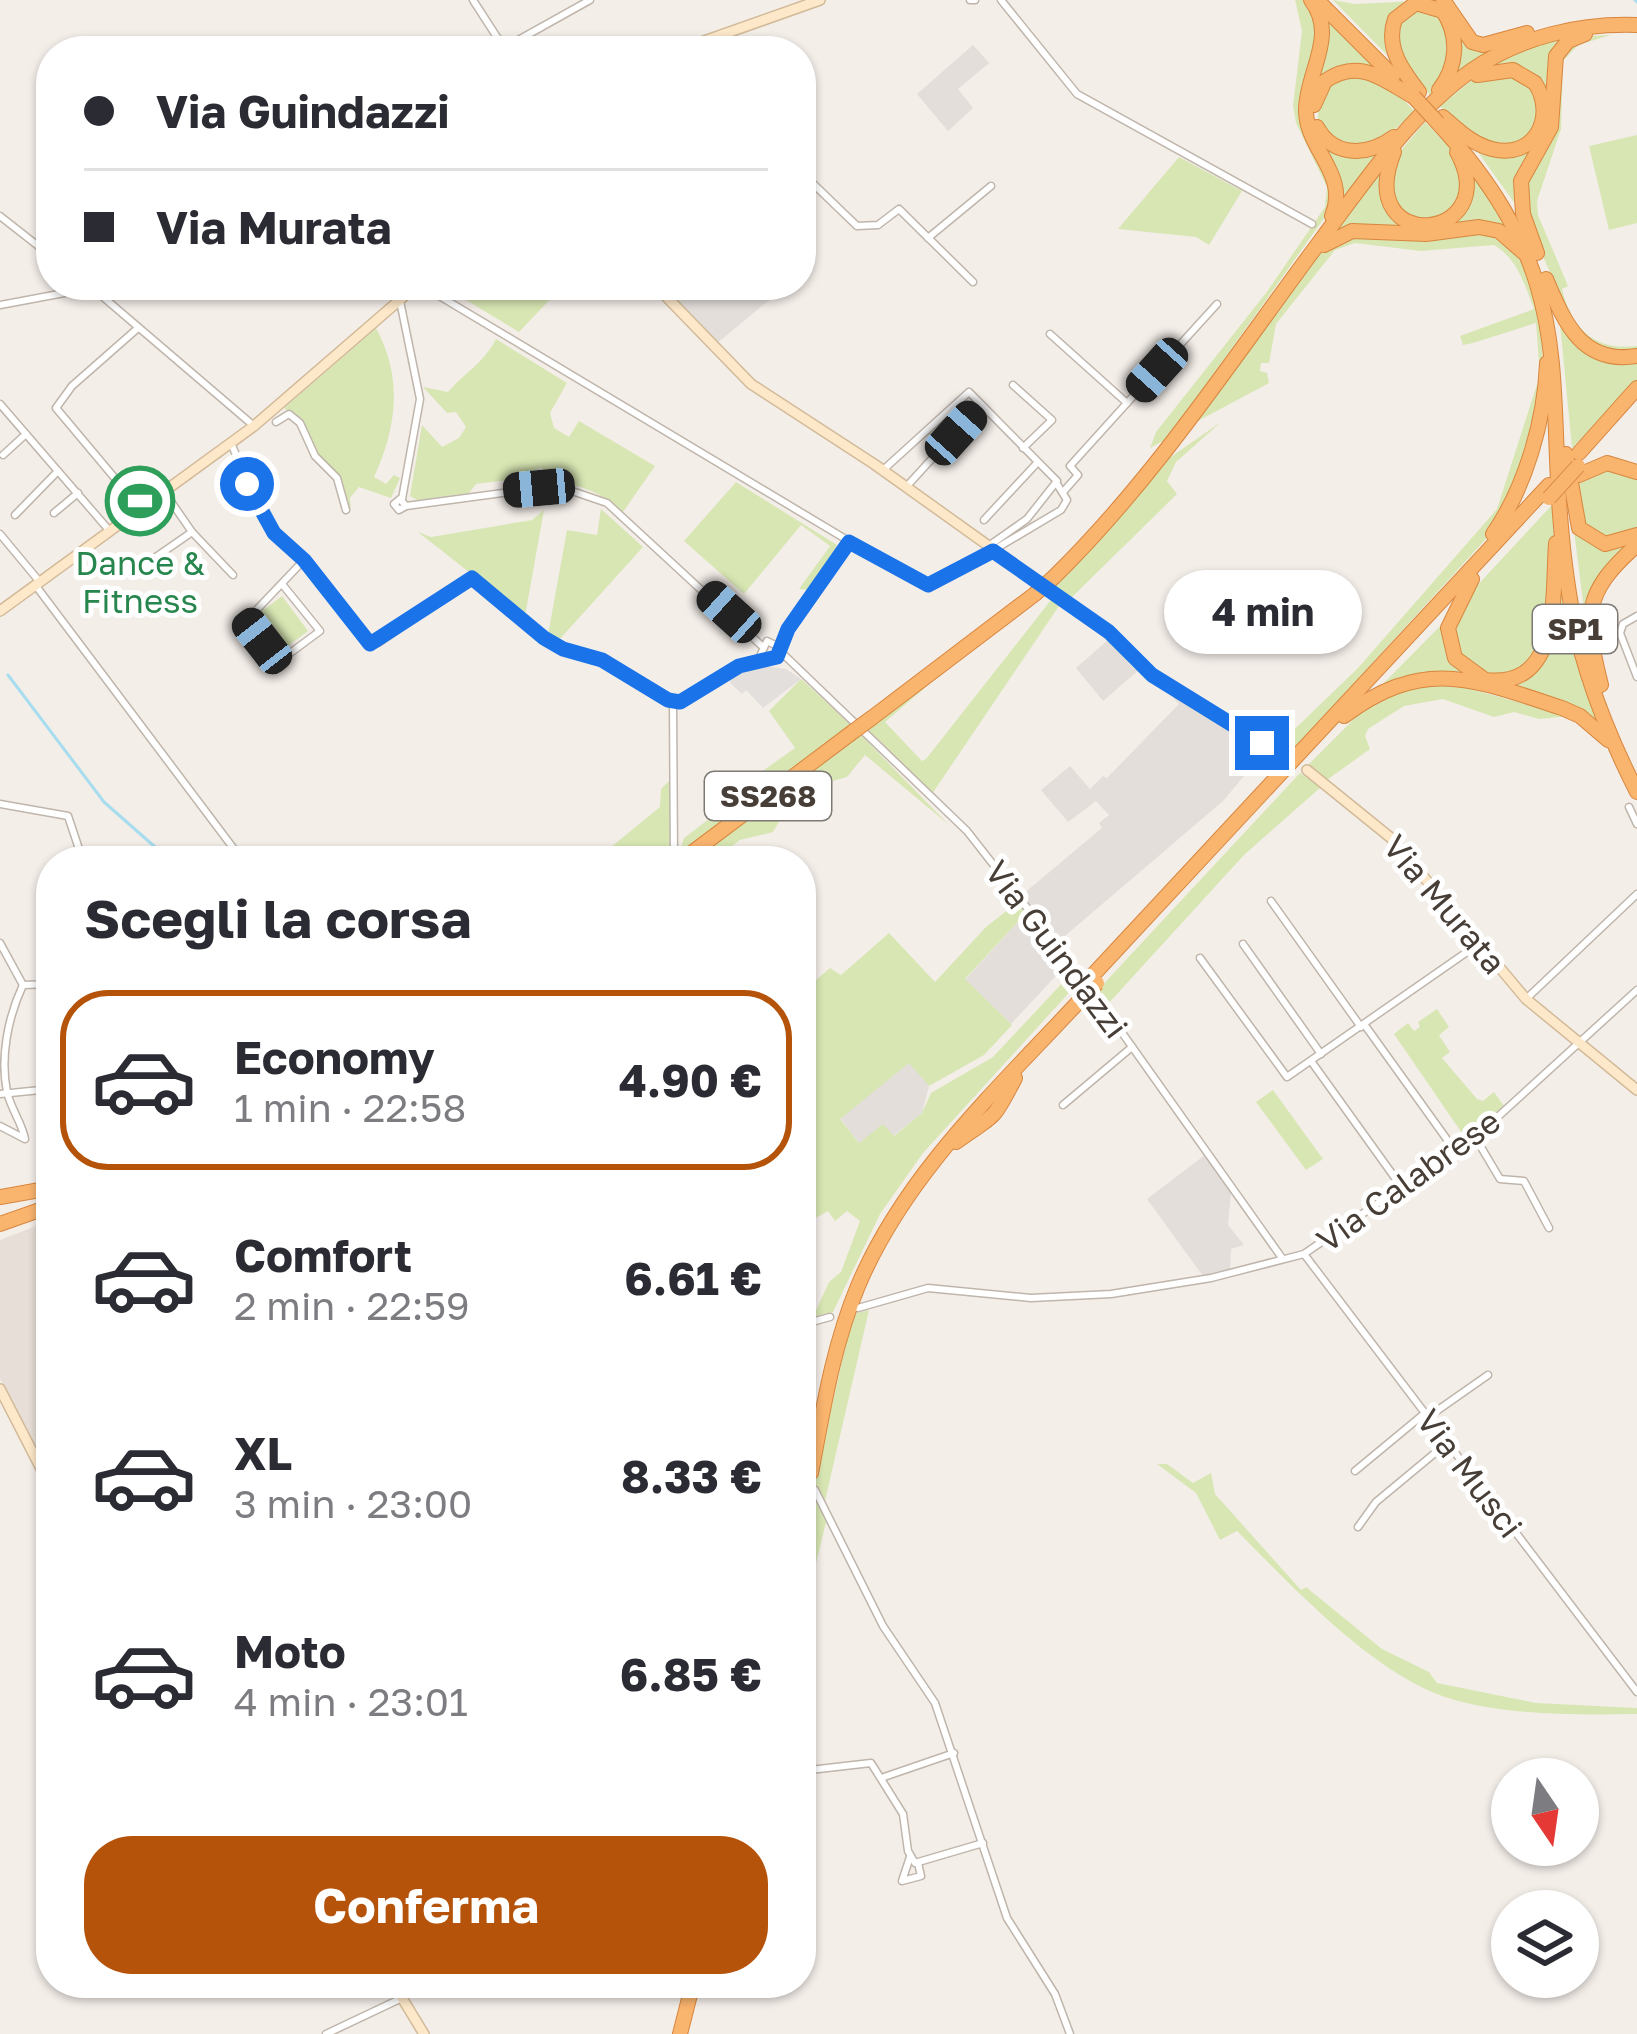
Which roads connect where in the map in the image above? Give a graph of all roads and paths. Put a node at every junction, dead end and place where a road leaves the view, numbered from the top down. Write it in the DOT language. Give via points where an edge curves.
graph roads {
  1 [pos="473,0"];
  2 [pos="590,0"];
  3 [pos="820,0"];
  4 [pos="1001,0"];
  5 [pos="1313,0"];
  6 [pos="1327,0"];
  7 [pos="1443,0"];
  8 [pos="1597,25"];
  9 [pos="1577,29"];
  10 [pos="1633,29"];
  11 [pos="496,36"];
  12 [pos="529,36"];
  13 [pos="718,36"];
  14 [pos="1416,94"];
  15 [pos="1436,100"];
  16 [pos="1419,117"];
  17 [pos="1441,120"];
  18 [pos="816,186"];
  19 [pos="992,186"];
  20 [pos="0,216"];
  21 [pos="1312,224"];
  22 [pos="928,238"];
  23 [pos="36,244"];
  24 [pos="1537,254"];
  25 [pos="1544,272"];
  26 [pos="1296,274"];
  27 [pos="973,282"];
  28 [pos="1285,289"];
  29 [pos="1543,293"];
  30 [pos="36,297"];
  31 [pos="106,300"];
  32 [pos="444,300"];
  33 [pos="672,300"];
  34 [pos="400,301"];
  35 [pos="1217,304"];
  36 [pos="0,305"];
  37 [pos="1547,310"];
  38 [pos="138,328"];
  39 [pos="1050,334"];
  40 [pos="1637,356"];
  41 [pos="1013,385"];
  42 [pos="1637,388"];
  43 [pos="1127,403"];
  44 [pos="1637,403"];
  45 [pos="0,404"];
  46 [pos="982,405"];
  47 [pos="8,412"];
  48 [pos="0,419"];
  49 [pos="276,422"];
  50 [pos="254,425"];
  51 [pos="26,434"];
  52 [pos="232,442"];
  53 [pos="1023,448"];
  54 [pos="3,455"];
  55 [pos="1572,460"];
  56 [pos="1037,463"];
  57 [pos="59,470"];
  58 [pos="883,470"];
  59 [pos="1637,472"];
  60 [pos="1057,484"];
  61 [pos="906,488"];
  62 [pos="163,490"];
  63 [pos="1064,491"];
  64 [pos="78,493"];
  65 [pos="1554,496"];
  66 [pos="139,507"];
  67 [pos="346,510"];
  68 [pos="54,513"];
  69 [pos="15,515"];
  70 [pos="985,520"];
  71 [pos="108,529"];
  72 [pos="192,532"];
  73 [pos="0,534"];
  74 [pos="1637,535"];
  75 [pos="849,542"];
  76 [pos="1637,545"];
  77 [pos="990,549"];
  78 [pos="304,560"];
  79 [pos="143,566"];
  80 [pos="233,575"];
  81 [pos="1472,578"];
  82 [pos="37,583"];
  83 [pos="282,584"];
  84 [pos="0,611"];
  85 [pos="1637,616"];
  86 [pos="1424,618"];
  87 [pos="788,629"];
  88 [pos="764,644"];
  89 [pos="779,649"];
  90 [pos="769,659"];
  91 [pos="746,664"];
  92 [pos="796,670"];
  93 [pos="1637,677"];
  94 [pos="1603,696"];
  95 [pos="673,701"];
  96 [pos="1345,716"];
  97 [pos="1617,752"];
  98 [pos="1285,757"];
  99 [pos="1307,770"];
  100 [pos="1637,776"];
  101 [pos="1637,792"];
  102 [pos="0,804"];
  103 [pos="1629,807"];
  104 [pos="1637,824"];
  105 [pos="78,846"];
  106 [pos="232,846"];
  107 [pos="677,846"];
  108 [pos="697,846"];
  109 [pos="1637,894"];
  110 [pos="1271,901"];
  111 [pos="0,943"];
  112 [pos="1243,944"];
  113 [pos="1477,945"];
  114 [pos="1200,958"];
  115 [pos="1094,980"];
  116 [pos="23,985"];
  117 [pos="36,985"];
  118 [pos="1637,990"];
  119 [pos="1081,994"];
  120 [pos="1526,999"];
  121 [pos="1363,1026"];
  122 [pos="1580,1041"];
  123 [pos="1132,1047"];
  124 [pos="1321,1054"];
  125 [pos="1311,1061"];
  126 [pos="1637,1090"];
  127 [pos="36,1091"];
  128 [pos="4,1094"];
  129 [pos="1063,1106"];
  130 [pos="0,1126"];
  131 [pos="1475,1137"];
  132 [pos="1456,1152"];
  133 [pos="1403,1189"];
  134 [pos="36,1191"];
  135 [pos="0,1197"];
  136 [pos="36,1211"];
  137 [pos="0,1224"];
  138 [pos="1549,1228"];
  139 [pos="1304,1254"];
  140 [pos="1282,1258"];
  141 [pos="858,1308"];
  142 [pos="830,1316"];
  143 [pos="816,1320"];
  144 [pos="1488,1375"];
  145 [pos="0,1389"];
  146 [pos="1426,1416"];
  147 [pos="816,1430"];
  148 [pos="816,1437"];
  149 [pos="1447,1443"];
  150 [pos="36,1459"];
  151 [pos="1355,1472"];
  152 [pos="816,1493"];
  153 [pos="1358,1527"];
  154 [pos="1637,1692"];
  155 [pos="953,1753"];
  156 [pos="816,1769"];
  157 [pos="882,1776"];
  158 [pos="983,1843"];
  159 [pos="402,1998"];
  160 [pos="681,1998"];
  161 [pos="688,1998"];
  162 [pos="326,2034"];
  163 [pos="424,2034"];
  164 [pos="675,2034"];
  165 [pos="1070,2034"];
  1 -- 11 [label="street"];
  2 -- 12 [label="street"];
  3 -- 13 [label="street"];
  4 -- 21 [label="street" via="1077,94"];
  5 -- 14 [label="highway"];
  5 -- 26 [label="highway" via="1323,31 1307,118 1338,192"];
  6 -- 14 [label="highway"];
  7 -- 8 [label="highway" via="1465,36 1483,45"];
  8 -- 9 [label="highway, SS268"];
  8 -- 10 [label="highway, SS268"];
  9 -- 10 [label="highway, SS268"];
  9 -- 15 [label="highway, SS268" via="1501,53"];
  10 -- 24 [label="highway" via="1580,35 1556,56 1552,121 1520,193"];
  14 -- 16 [label="highway" via="1392,28 1407,7 1426,3 1448,20 1455,50 1450,74"];
  14 -- 16 [label="highway" via="1378,74 1346,70 1325,81 1313,113 1326,141 1348,152 1384,144"];
  14 -- 17 [label="highway, bridge"];
  15 -- 16 [label="highway, SS268"];
  15 -- 17 [label="highway" via="1480,73 1508,69 1535,83 1546,113 1539,133 1513,151 1487,148"];
  16 -- 17 [label="highway" via="1395,151 1385,188 1394,212 1424,227 1450,219 1467,193"];
  16 -- 26 [label="highway, SS268"];
  17 -- 24 [label="highway" via="1496,181"];
  17 -- 29 [label="highway" via="1508,212"];
  18 -- 22 [label="street" via="857,226 878,225 899,209"];
  19 -- 22 [label="street"];
  20 -- 23 [label="street"];
  22 -- 27 [label="street"];
  24 -- 25 [label="highway"];
  25 -- 40 [label="highway" via="1578,340 1602,354"];
  25 -- 55 [label="highway"];
  26 -- 28 [label="highway, SS268"];
  28 -- 29 [label="highway" via="1340,234 1479,227 1514,241"];
  28 -- 108 [label="highway, SS268, bridge" via="1062,569"];
  29 -- 37 [label="highway"];
  30 -- 36 [label="street"];
  31 -- 38 [label="street"];
  32 -- 75 [label="street"];
  33 -- 58 [label="street" via="730,367"];
  34 -- 50 [label="street"];
  34 -- 88 [label="street" via="419,399 404,502 539,488 607,503"];
  35 -- 43 [label="street"];
  37 -- 55 [label="highway"];
  37 -- 86 [label="highway" via="1543,398 1513,503"];
  38 -- 50 [label="street"];
  38 -- 66 [label="street" via="56,408"];
  39 -- 43 [label="street"];
  41 -- 53 [label="street" via="1052,420"];
  42 -- 55 [label="highway"];
  43 -- 63 [label="street" via="1070,466 1078,475"];
  44 -- 55 [label="highway"];
  45 -- 47 [label="street"];
  46 -- 53 [label="street"];
  46 -- 58 [label="street" via="969,392"];
  46 -- 61 [label="street"];
  47 -- 48 [label="street"];
  47 -- 51 [label="street"];
  49 -- 67 [label="street" via="290,414 300,423 337,478"];
  50 -- 52 [label="street"];
  51 -- 54 [label="street"];
  51 -- 57 [label="street"];
  52 -- 62 [label="street"];
  52 -- 78 [label="street" via="262,518"];
  53 -- 56 [label="street"];
  55 -- 59 [label="highway"];
  55 -- 65 [label="highway, bridge"];
  55 -- 65 [label="highway, SP1"];
  55 -- 74 [label="highway" via="1579,528 1605,544"];
  55 -- 94 [label="highway, SP1" via="1573,582"];
  56 -- 60 [label="street"];
  56 -- 70 [label="street"];
  57 -- 64 [label="street"];
  57 -- 69 [label="street"];
  58 -- 61 [label="street"];
  60 -- 63 [label="street"];
  60 -- 77 [label="street"];
  61 -- 77 [label="street"];
  62 -- 66 [label="street"];
  62 -- 72 [label="street"];
  63 -- 77 [label="street" via="1061,510"];
  64 -- 68 [label="street"];
  64 -- 71 [label="street"];
  65 -- 81 [label="highway"];
  65 -- 81 [label="highway" via="1546,643 1520,678 1485,680 1455,658 1450,615"];
  65 -- 86 [label="highway"];
  65 -- 97 [label="highway, SP1" via="1576,635"];
  66 -- 71 [label="street"];
  71 -- 82 [label="street"];
  72 -- 79 [label="street"];
  72 -- 80 [label="street"];
  73 -- 82 [label="street"];
  75 -- 77 [label="street" via="928,585"];
  75 -- 87 [label="street"];
  76 -- 94 [label="highway" via="1610,569 1589,611"];
  77 -- 98 [label="street" via="1109,632 1152,675"];
  78 -- 83 [label="street"];
  78 -- 95 [label="street" via="367,643 472,578 544,638"];
  81 -- 96 [label="highway"];
  82 -- 84 [label="street"];
  82 -- 106 [label="street"];
  83 -- 83 [label="street" via="246,621 278,662 320,631"];
  85 -- 93 [label="street" via="1621,629"];
  86 -- 115 [label="highway"];
  87 -- 88 [label="street"];
  87 -- 89 [label="street"];
  88 -- 89 [label="street, Via Guindazzi"];
  88 -- 90 [label="street"];
  88 -- 91 [label="street"];
  89 -- 90 [label="street"];
  89 -- 92 [label="street, Via Guindazzi"];
  90 -- 91 [label="street"];
  90 -- 92 [label="street, Via Guindazzi"];
  91 -- 95 [label="street"];
  92 -- 123 [label="street, Via Guindazzi" via="967,832"];
  94 -- 100 [label="highway, SP1"];
  95 -- 107 [label="street"];
  96 -- 97 [label="highway" via="1405,680 1451,678 1571,711"];
  96 -- 115 [label="highway"];
  97 -- 101 [label="highway, SP1"];
  99 -- 113 [label="street, Via Murata" via="1382,829"];
  102 -- 105 [label="street" via="68,816"];
  103 -- 104 [label="street"];
  109 -- 120 [label="street"];
  110 -- 121 [label="street"];
  111 -- 116 [label="street"];
  112 -- 124 [label="street"];
  113 -- 120 [label="street, Via Murata"];
  113 -- 121 [label="street"];
  114 -- 125 [label="street" via="1286,1076"];
  115 -- 119 [label="highway, bridge"];
  116 -- 117 [label="street"];
  116 -- 128 [label="street" via="5,1050"];
  118 -- 122 [label="street, Via Calabrese"];
  119 -- 147 [label="highway" via="933,1149 883,1220 839,1316"];
  119 -- 148 [label="highway" via="911,1189 854,1298"];
  120 -- 122 [label="street, Via Murata"];
  121 -- 124 [label="street"];
  121 -- 132 [label="street"];
  122 -- 126 [label="street, Via Murata"];
  122 -- 131 [label="street, Via Calabrese"];
  123 -- 129 [label="street"];
  123 -- 140 [label="street, Via Guindazzi"];
  124 -- 125 [label="street"];
  125 -- 133 [label="street"];
  127 -- 128 [label="street"];
  128 -- 130 [label="street" via="25,1138"];
  131 -- 132 [label="street, Via Calabrese"];
  131 -- 138 [label="street" via="1500,1179 1524,1181"];
  132 -- 133 [label="street, Via Calabrese"];
  133 -- 139 [label="street, Via Calabrese"];
  134 -- 135 [label="highway"];
  136 -- 137 [label="highway"];
  139 -- 140 [label="street, Via Calabrese"];
  139 -- 146 [label="street, Via Musci"];
  140 -- 141 [label="street, Via Calabrese" via="1211,1278 1079,1296 928,1288"];
  142 -- 143 [label="street"];
  144 -- 146 [label="street"];
  145 -- 150 [label="street"];
  146 -- 149 [label="street, Via Musci"];
  146 -- 151 [label="street"];
  149 -- 153 [label="street"];
  149 -- 154 [label="street, Via Musci"];
  152 -- 155 [label="street" via="875,1613 935,1703"];
  155 -- 157 [label="street"];
  155 -- 158 [label="street"];
  156 -- 157 [label="street" via="871,1763"];
  157 -- 158 [label="street" via="914,1860"];
  158 -- 165 [label="street" via="1013,1931 1055,1994"];
  159 -- 162 [label="street"];
  159 -- 163 [label="street"];
  160 -- 164 [label="highway"];
  161 -- 164 [label="highway"];
}
